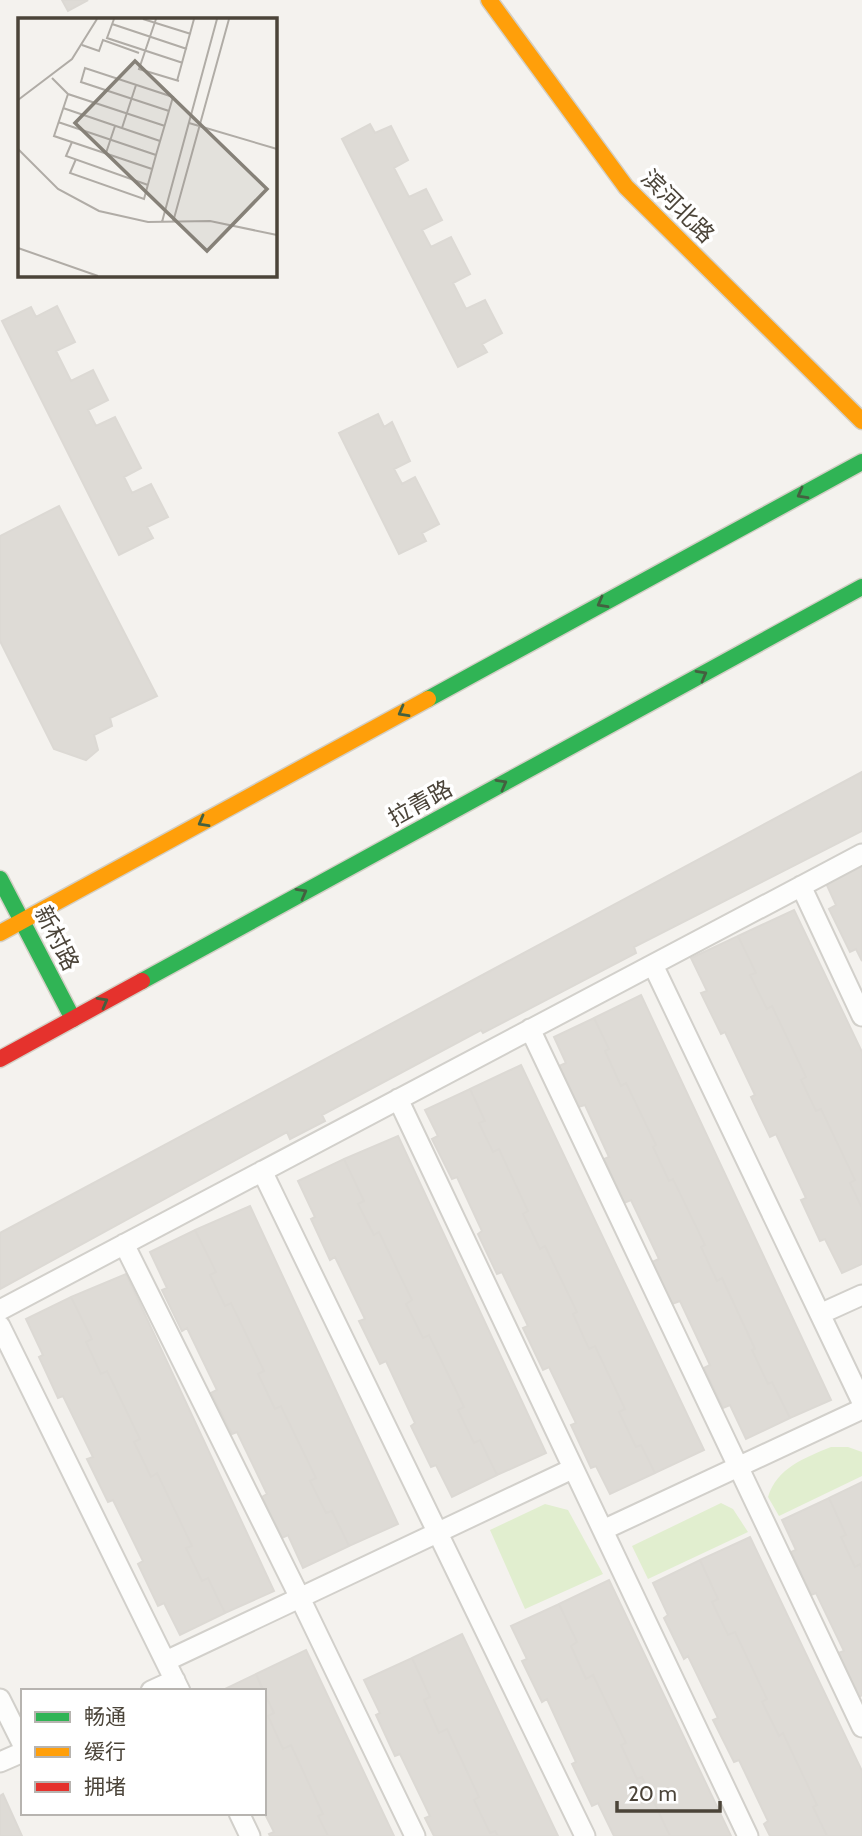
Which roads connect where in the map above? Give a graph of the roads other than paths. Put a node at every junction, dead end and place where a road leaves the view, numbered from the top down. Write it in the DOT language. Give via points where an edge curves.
graph roads {
  1 [pos="489,0"];
  2 [pos="862,421"];
  3 [pos="862,462"];
  4 [pos="862,587"];
  5 [pos="862,854"];
  6 [pos="0,879"];
  7 [pos="801,886"];
  8 [pos="22,921"];
  9 [pos="0,933"];
  10 [pos="653,965"];
  11 [pos="862,1016"];
  12 [pos="73,1019"];
  13 [pos="530,1029"];
  14 [pos="0,1059"];
  15 [pos="398,1099"];
  16 [pos="261,1171"];
  17 [pos="124,1244"];
  18 [pos="862,1295"];
  19 [pos="0,1310"];
  20 [pos="820,1314"];
  21 [pos="0,1326"];
  22 [pos="862,1402"];
  23 [pos="862,1409"];
  24 [pos="739,1466"];
  25 [pos="572,1469"];
  26 [pos="603,1530"];
  27 [pos="437,1533"];
  28 [pos="300,1598"];
  29 [pos="166,1661"];
  30 [pos="178,1685"];
  31 [pos="160,1689"];
  32 [pos="0,1699"];
  33 [pos="862,1727"];
  34 [pos="21,1741"];
  35 [pos="21,1753"];
  36 [pos="0,1762"];
  37 [pos="240,1815"];
  38 [pos="250,1836"];
  39 [pos="415,1836"];
  40 [pos="585,1836"];
  41 [pos="748,1836"];
  1 -- 2 [label="street, 滨河北路" via="626,187"];
  3 -- 8 [label="street, one-way"];
  12 -- 4 [label="street, 拉青路, one-way"];
  5 -- 7 [label="lane"];
  6 -- 8 [label="street, 新村路"];
  7 -- 10 [label="lane"];
  7 -- 11 [label="lane"];
  8 -- 9 [label="street"];
  8 -- 12 [label="street, 新村路"];
  10 -- 13 [label="lane"];
  10 -- 20 [label="lane"];
  12 -- 14 [label="street, 拉青路"];
  13 -- 15 [label="lane"];
  13 -- 24 [label="lane"];
  15 -- 16 [label="lane"];
  15 -- 25 [label="lane"];
  16 -- 17 [label="lane"];
  16 -- 27 [label="lane"];
  17 -- 19 [label="lane"];
  17 -- 28 [label="lane"];
  18 -- 20 [label="lane"];
  20 -- 22 [label="lane"];
  21 -- 29 [label="lane"];
  23 -- 24 [label="lane"];
  24 -- 26 [label="lane"];
  24 -- 33 [label="lane"];
  25 -- 26 [label="lane"];
  25 -- 27 [label="lane"];
  26 -- 41 [label="lane"];
  27 -- 28 [label="lane"];
  27 -- 40 [label="lane"];
  28 -- 29 [label="lane"];
  28 -- 39 [label="lane"];
  29 -- 30 [label="lane"];
  30 -- 31 [label="lane"];
  32 -- 34 [label="lane"];
  35 -- 36 [label="lane"];
  37 -- 38 [label="lane"];
}
